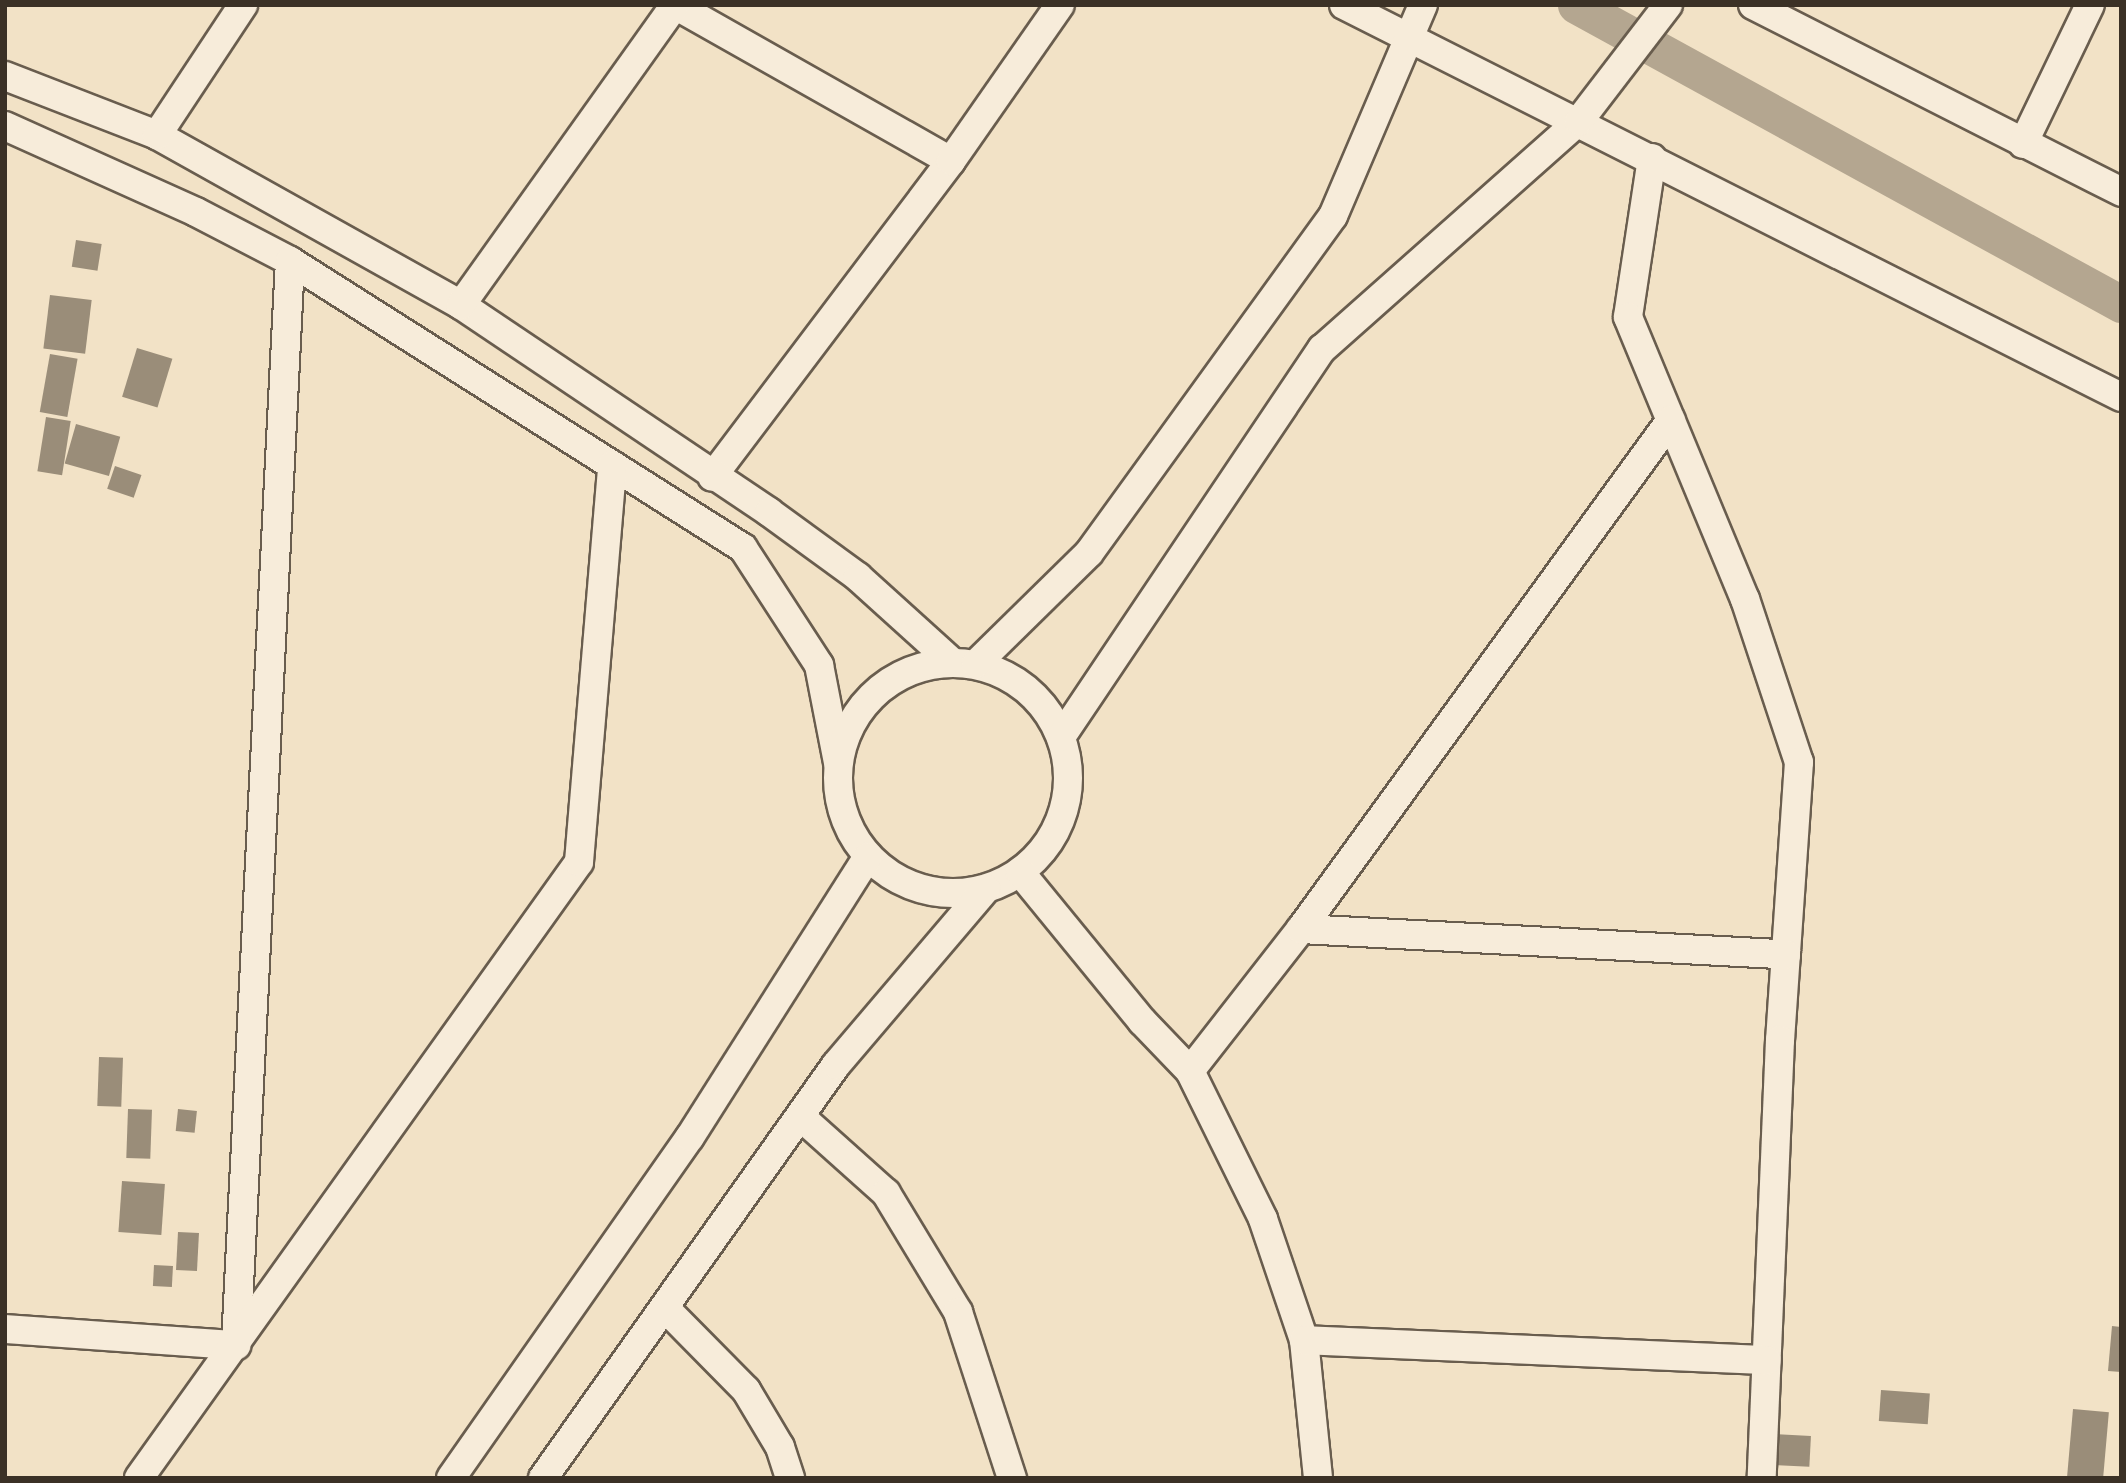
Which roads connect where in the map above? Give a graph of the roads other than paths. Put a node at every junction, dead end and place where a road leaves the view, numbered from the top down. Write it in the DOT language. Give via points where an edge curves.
graph roads {
  1 [pos="243,5"];
  2 [pos="675,5"];
  3 [pos="1060,5"];
  4 [pos="1344,5"];
  5 [pos="1423,5"];
  6 [pos="1668,5"];
  7 [pos="1753,5"];
  8 [pos="2090,5"];
  9 [pos="1413,38"];
  10 [pos="5,76"];
  11 [pos="1578,121"];
  12 [pos="5,126"];
  13 [pos="157,135"];
  14 [pos="2023,144"];
  15 [pos="1652,158"];
  16 [pos="951,161"];
  17 [pos="2121,192"];
  18 [pos="290,261"];
  19 [pos="461,305"];
  20 [pos="2121,397"];
  21 [pos="1671,420"];
  22 [pos="612,466"];
  23 [pos="712,477"];
  24 [pos="964,663"];
  25 [pos="1061,737"];
  26 [pos="838,763"];
  27 [pos="868,857"];
  28 [pos="1020,872"];
  29 [pos="986,889"];
  30 [pos="1301,929"];
  31 [pos="1786,954"];
  32 [pos="1190,1071"];
  33 [pos="801,1117"];
  34 [pos="666,1309"];
  35 [pos="5,1329"];
  36 [pos="1304,1340"];
  37 [pos="236,1345"];
  38 [pos="1767,1360"];
  39 [pos="139,1478"];
  40 [pos="450,1478"];
  41 [pos="543,1478"];
  42 [pos="790,1478"];
  43 [pos="1012,1478"];
  44 [pos="1318,1478"];
  45 [pos="1762,1478"];
  1 -- 13 [label="street"];
  2 -- 16 [label="street"];
  2 -- 19 [label="street"];
  3 -- 16 [label="street"];
  4 -- 9 [label="street"];
  5 -- 9 [label="street"];
  6 -- 11 [label="street"];
  7 -- 14 [label="street"];
  8 -- 14 [label="street"];
  9 -- 11 [label="street"];
  9 -- 24 [label="street" via="1333,216 1089,553"];
  10 -- 13 [label="street"];
  11 -- 15 [label="street"];
  11 -- 25 [label="street" via="1322,349"];
  12 -- 18 [label="street" via="196,212"];
  13 -- 19 [label="street"];
  14 -- 17 [label="street"];
  15 -- 20 [label="street"];
  15 -- 21 [label="street" via="1628,317"];
  16 -- 23 [label="street"];
  18 -- 22 [label="street"];
  18 -- 37 [label="street"];
  19 -- 23 [label="street"];
  21 -- 30 [label="street"];
  21 -- 31 [label="street" via="1745,599 1800,762"];
  22 -- 26 [label="street" via="743,548 819,665"];
  22 -- 37 [label="street" via="579,862"];
  23 -- 24 [label="street" via="858,577"];
  24 -- 25 [label="street" via="1018,682 1051,716"];
  24 -- 26 [label="street" via="929,664 886,684 854,718"];
  25 -- 28 [label="street" via="1067,762 1063,812 1039,855"];
  26 -- 27 [label="street" via="842,814"];
  27 -- 29 [label="street" via="887,874 936,893"];
  27 -- 40 [label="street" via="690,1137"];
  28 -- 29 [label="street"];
  28 -- 32 [label="street" via="1142,1021"];
  29 -- 33 [label="street" via="836,1065"];
  30 -- 31 [label="street"];
  30 -- 32 [label="street"];
  31 -- 38 [label="street"];
  32 -- 36 [label="street" via="1263,1219"];
  33 -- 34 [label="street"];
  33 -- 43 [label="street" via="886,1193 958,1312"];
  34 -- 41 [label="street"];
  34 -- 42 [label="street" via="746,1390 780,1447"];
  35 -- 37 [label="street"];
  36 -- 38 [label="street"];
  36 -- 44 [label="street"];
  37 -- 39 [label="street"];
  38 -- 45 [label="street"];
}
